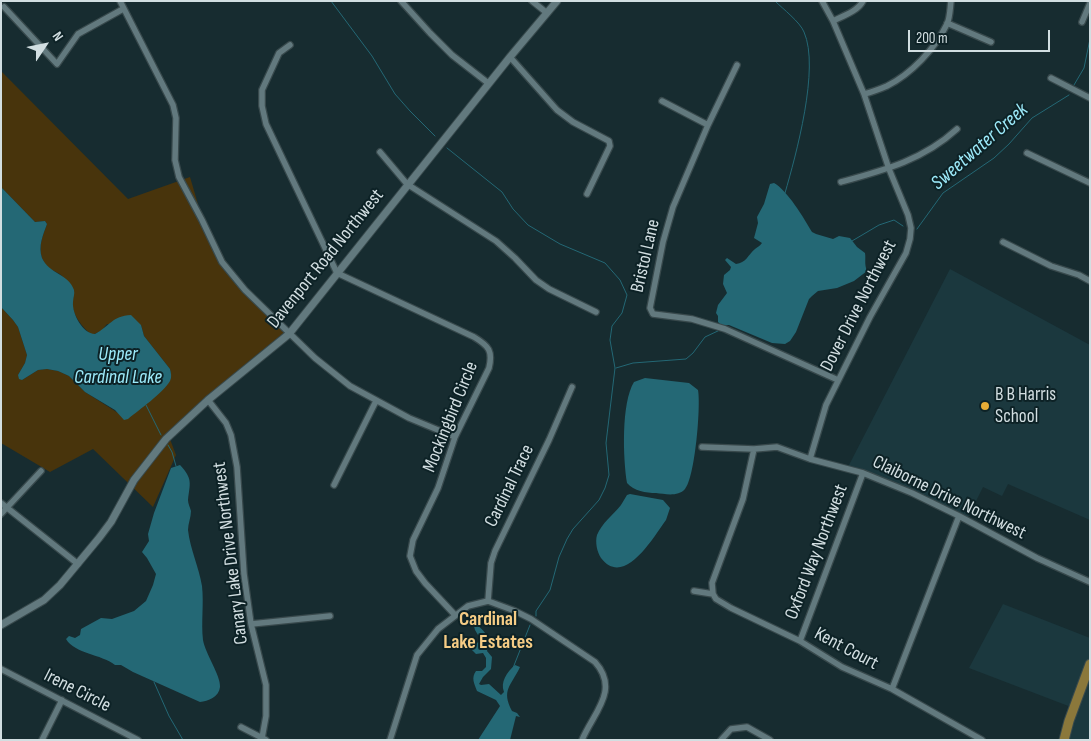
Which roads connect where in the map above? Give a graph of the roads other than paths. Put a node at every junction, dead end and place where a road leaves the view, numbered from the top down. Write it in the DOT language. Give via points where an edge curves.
graph roads {
  1 [pos="120,1"];
  2 [pos="401,1"];
  3 [pos="532,1"];
  4 [pos="558,1"];
  5 [pos="822,1"];
  6 [pos="863,1"];
  7 [pos="952,1"];
  8 [pos="1090,3"];
  9 [pos="4,7"];
  10 [pos="124,9"];
  11 [pos="547,13"];
  12 [pos="833,21"];
  13 [pos="1082,22"];
  14 [pos="947,23"];
  15 [pos="991,42"];
  16 [pos="290,45"];
  17 [pos="510,57"];
  18 [pos="737,65"];
  19 [pos="1051,78"];
  20 [pos="488,84"];
  21 [pos="864,94"];
  22 [pos="1090,98"];
  23 [pos="662,101"];
  24 [pos="708,125"];
  25 [pos="957,129"];
  26 [pos="380,152"];
  27 [pos="1027,153"];
  28 [pos="889,169"];
  29 [pos="841,182"];
  30 [pos="1090,183"];
  31 [pos="407,184"];
  32 [pos="587,194"];
  33 [pos="1003,242"];
  34 [pos="338,273"];
  35 [pos="1090,281"];
  36 [pos="596,312"];
  37 [pos="289,334"];
  38 [pos="838,380"];
  39 [pos="572,387"];
  40 [pos="208,400"];
  41 [pos="376,401"];
  42 [pos="455,437"];
  43 [pos="702,446"];
  44 [pos="754,449"];
  45 [pos="810,458"];
  46 [pos="41,472"];
  47 [pos="863,473"];
  48 [pos="334,485"];
  49 [pos="4,505"];
  50 [pos="1,514"];
  51 [pos="959,516"];
  52 [pos="78,564"];
  53 [pos="1090,582"];
  54 [pos="694,591"];
  55 [pos="713,594"];
  56 [pos="488,601"];
  57 [pos="455,615"];
  58 [pos="330,616"];
  59 [pos="251,624"];
  60 [pos="1,625"];
  61 [pos="800,641"];
  62 [pos="1090,664"];
  63 [pos="1,669"];
  64 [pos="892,689"];
  65 [pos="62,700"];
  66 [pos="241,727"];
  67 [pos="264,739"];
  68 [pos="42,740"];
  69 [pos="138,740"];
  70 [pos="390,740"];
  71 [pos="582,740"];
  72 [pos="721,740"];
  73 [pos="770,740"];
  74 [pos="982,740"];
  75 [pos="1064,740"];
  1 -- 10 [label="street"];
  2 -- 20 [label="street" via="452,55"];
  3 -- 11 [label="street"];
  4 -- 11 [label="street, Davenport Road Northwest"];
  5 -- 12 [label="street, Dover Drive Northwest"];
  6 -- 12 [label="street" via="855,10"];
  7 -- 14 [label="street"];
  8 -- 13 [label="street"];
  9 -- 10 [label="street" via="57,64 78,34"];
  10 -- 37 [label="street" via="173,106 176,118 175,160 179,177 222,262"];
  11 -- 17 [label="street, Davenport Road Northwest"];
  12 -- 21 [label="street, Dover Drive Northwest"];
  14 -- 15 [label="street"];
  14 -- 21 [label="street" via="934,44 904,75 887,86"];
  16 -- 34 [label="street" via="279,54 269,73 262,90 262,106 266,124"];
  17 -- 20 [label="street, Davenport Road Northwest"];
  17 -- 32 [label="street" via="557,110 572,122 609,141 610,146"];
  18 -- 24 [label="street"];
  19 -- 22 [label="street"];
  20 -- 31 [label="street, Davenport Road Northwest"];
  21 -- 28 [label="street, Dover Drive Northwest"];
  23 -- 24 [label="street"];
  24 -- 38 [label="street, Bristol Lane" via="672,207 650,306 652,314 717,326"];
  25 -- 28 [label="street" via="924,154"];
  26 -- 31 [label="street"];
  27 -- 30 [label="street"];
  28 -- 29 [label="street"];
  28 -- 38 [label="street, Dover Drive Northwest" via="908,215 910,239 906,253"];
  31 -- 34 [label="street, Davenport Road Northwest"];
  31 -- 36 [label="street" via="496,242 549,289"];
  33 -- 35 [label="street"];
  34 -- 37 [label="street, Davenport Road Northwest"];
  34 -- 42 [label="street, Mockingbird Circle" via="486,344 491,357 489,368"];
  37 -- 40 [label="street, Davenport Road Northwest"];
  37 -- 41 [label="street" via="338,378"];
  38 -- 45 [label="street, Dover Drive Northwest" via="826,405"];
  39 -- 56 [label="street, Cardinal Trace" via="495,551"];
  40 -- 52 [label="street, Davenport Road Northwest" via="166,439 145,464 110,522"];
  40 -- 59 [label="street, Canary Lake Drive Northwest" via="231,435"];
  41 -- 42 [label="street"];
  41 -- 48 [label="street"];
  42 -- 57 [label="street, Mockingbird Circle" via="438,488 413,540 410,556 420,577"];
  43 -- 44 [label="street, Claiborne Drive Northwest"];
  44 -- 45 [label="street, Claiborne Drive Northwest" via="777,447"];
  44 -- 55 [label="street" via="742,499 712,583"];
  45 -- 47 [label="street, Claiborne Drive Northwest"];
  46 -- 49 [label="street"];
  47 -- 51 [label="street, Claiborne Drive Northwest"];
  47 -- 61 [label="street, Oxford Way Northwest"];
  49 -- 50 [label="street"];
  49 -- 52 [label="street"];
  51 -- 53 [label="street, Claiborne Drive Northwest"];
  51 -- 64 [label="street"];
  52 -- 60 [label="street, Davenport Road Northwest" via="44,600"];
  54 -- 55 [label="street, Kent Court"];
  55 -- 61 [label="street, Kent Court" via="731,608"];
  56 -- 57 [label="street" via="468,606"];
  56 -- 71 [label="street" via="531,619 602,670 605,694"];
  57 -- 70 [label="street" via="438,629 417,655"];
  58 -- 59 [label="street"];
  59 -- 67 [label="street, Canary Lake Drive Northwest" via="266,685"];
  61 -- 64 [label="street, Kent Court" via="842,667"];
  62 -- 75 [label="main road"];
  63 -- 65 [label="street, Irene Circle"];
  64 -- 74 [label="street, Kent Court"];
  65 -- 68 [label="street"];
  65 -- 69 [label="street, Irene Circle"];
  66 -- 67 [label="street"];
  72 -- 73 [label="street" via="731,728 747,728"];
}
